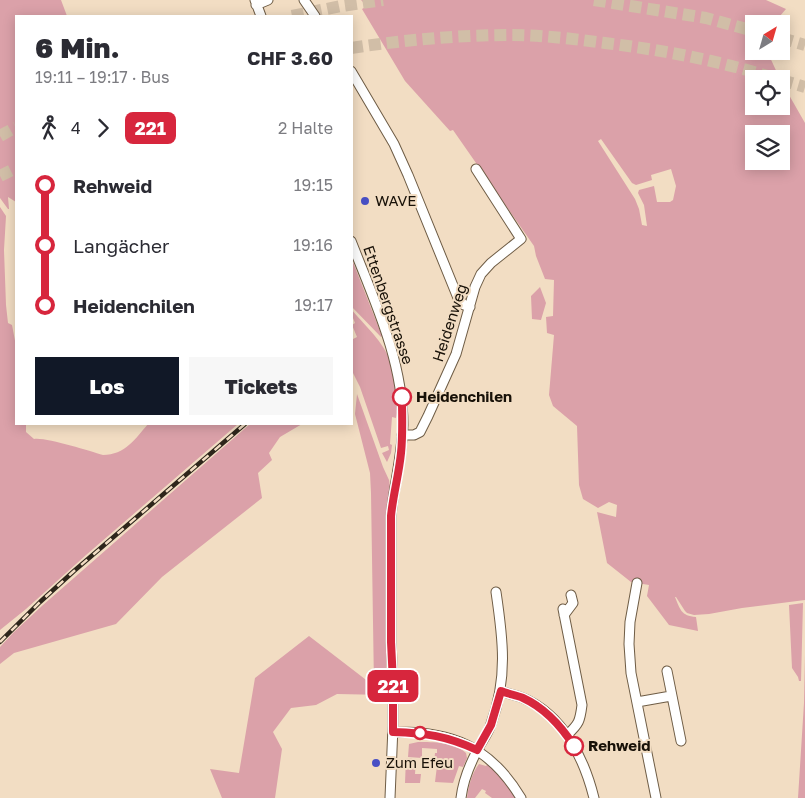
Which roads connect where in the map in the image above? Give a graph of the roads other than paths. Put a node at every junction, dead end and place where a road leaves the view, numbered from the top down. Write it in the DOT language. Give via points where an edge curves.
graph roads {
  1 [pos="268,0"];
  2 [pos="304,0"];
  3 [pos="256,2"];
  4 [pos="260,15"];
  5 [pos="314,15"];
  6 [pos="353,74"];
  7 [pos="476,169"];
  8 [pos="353,246"];
  9 [pos="470,307"];
  10 [pos="402,435"];
  11 [pos="637,583"];
  12 [pos="496,592"];
  13 [pos="571,595"];
  14 [pos="667,671"];
  15 [pos="501,691"];
  16 [pos="671,696"];
  17 [pos="637,702"];
  18 [pos="393,732"];
  19 [pos="567,735"];
  20 [pos="681,741"];
  21 [pos="477,750"];
  22 [pos="390,798"];
  23 [pos="461,798"];
  24 [pos="521,798"];
  25 [pos="594,798"];
  26 [pos="656,798"];
  1 -- 3 [label="street"];
  2 -- 5 [label="street"];
  3 -- 4 [label="street"];
  6 -- 9 [label="street" via="401,159 458,298"];
  7 -- 9 [label="street, Heidenweg" via="521,239 481,274"];
  8 -- 10 [label="street, Ettenbergstrasse" via="396,367 402,397"];
  9 -- 10 [label="street, Heidenweg" via="456,354 420,432"];
  10 -- 18 [label="street, Ettenbergstrasse" via="391,516"];
  11 -- 17 [label="street" via="628,644"];
  12 -- 15 [label="street" via="503,652"];
  13 -- 19 [label="street" via="573,603 564,612 582,705 580,718"];
  14 -- 16 [label="street"];
  15 -- 19 [label="street" via="523,698 539,708"];
  15 -- 21 [label="street" via="491,725"];
  16 -- 17 [label="street"];
  16 -- 20 [label="street"];
  17 -- 26 [label="street"];
  18 -- 21 [label="street" via="432,734"];
  18 -- 22 [label="street, Ettenbergstrasse"];
  19 -- 25 [label="street" via="584,764"];
  21 -- 23 [label="street" via="463,784"];
  21 -- 24 [label="street" via="509,780"];
}
